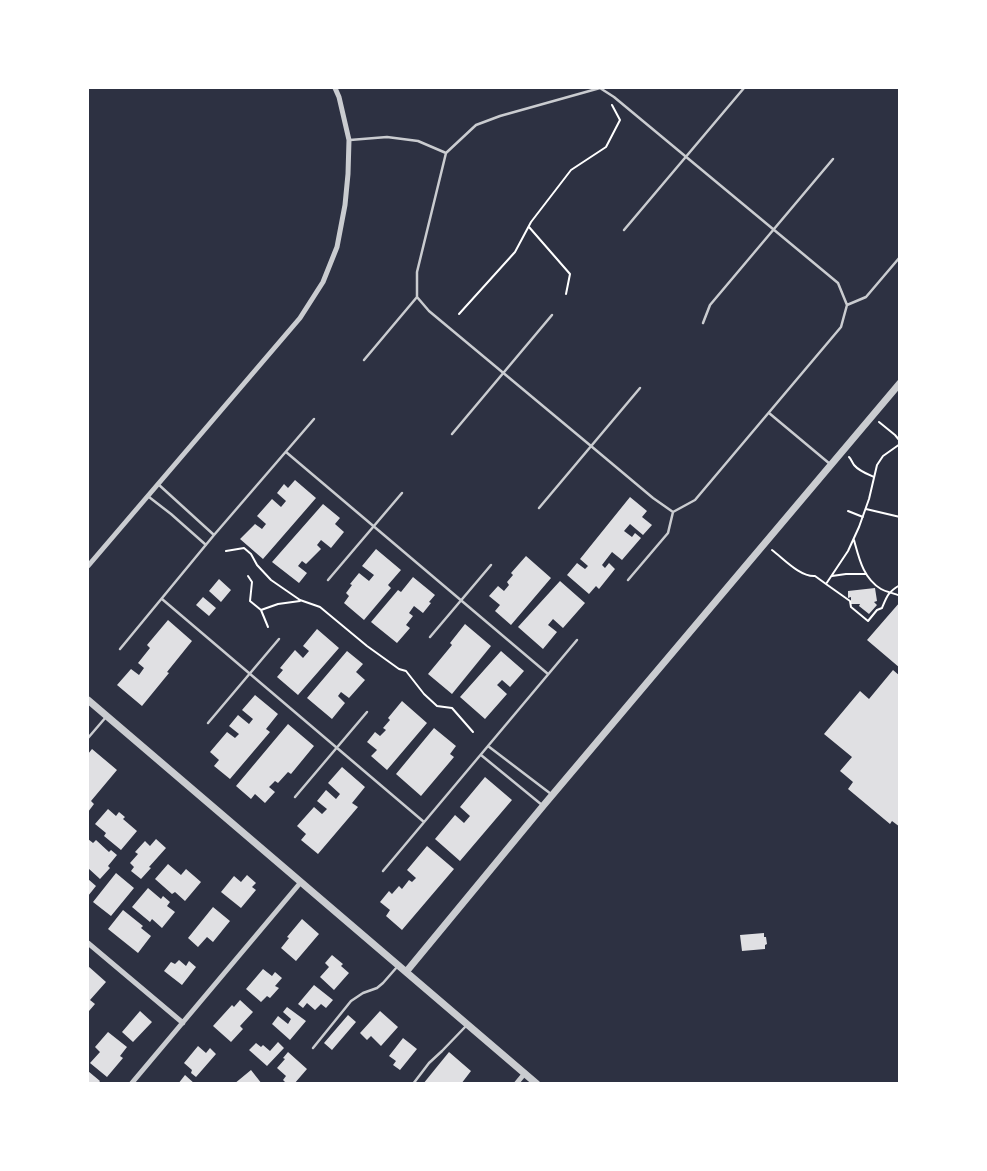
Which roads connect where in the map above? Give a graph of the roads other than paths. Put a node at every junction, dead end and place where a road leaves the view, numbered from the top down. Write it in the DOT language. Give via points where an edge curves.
graph roads {
  1 [pos="335,88"];
  2 [pos="600,88"];
  3 [pos="744,88"];
  4 [pos="349,140"];
  5 [pos="446,153"];
  6 [pos="685,157"];
  7 [pos="833,159"];
  8 [pos="624,230"];
  9 [pos="773,230"];
  10 [pos="900,257"];
  11 [pos="417,298"];
  12 [pos="848,305"];
  13 [pos="552,315"];
  14 [pos="703,323"];
  15 [pos="364,360"];
  16 [pos="503,373"];
  17 [pos="900,383"];
  18 [pos="640,388"];
  19 [pos="769,412"];
  20 [pos="314,419"];
  21 [pos="452,434"];
  22 [pos="591,446"];
  23 [pos="286,452"];
  24 [pos="831,465"];
  25 [pos="158,484"];
  26 [pos="402,492"];
  27 [pos="148,496"];
  28 [pos="539,508"];
  29 [pos="672,512"];
  30 [pos="373,526"];
  31 [pos="214,535"];
  32 [pos="206,545"];
  33 [pos="491,565"];
  34 [pos="88,566"];
  35 [pos="328,580"];
  36 [pos="628,580"];
  37 [pos="162,599"];
  38 [pos="461,600"];
  39 [pos="430,637"];
  40 [pos="279,638"];
  41 [pos="577,640"];
  42 [pos="120,649"];
  43 [pos="249,674"];
  44 [pos="548,674"];
  45 [pos="88,700"];
  46 [pos="366,712"];
  47 [pos="107,716"];
  48 [pos="208,723"];
  49 [pos="88,738"];
  50 [pos="488,746"];
  51 [pos="336,748"];
  52 [pos="481,755"];
  53 [pos="552,794"];
  54 [pos="295,797"];
  55 [pos="543,806"];
  56 [pos="424,822"];
  57 [pos="383,871"];
  58 [pos="301,882"];
  59 [pos="88,942"];
  60 [pos="398,966"];
  61 [pos="406,972"];
  62 [pos="183,1023"];
  63 [pos="468,1024"];
  64 [pos="313,1048"];
  65 [pos="525,1073"];
  66 [pos="131,1084"];
  67 [pos="414,1084"];
  68 [pos="516,1084"];
  69 [pos="537,1084"];
  1 -- 4 [label="street"];
  2 -- 5 [label="lane" via="476,125"];
  2 -- 6 [label="lane"];
  3 -- 6 [label="lane"];
  4 -- 5 [label="lane" via="387,137 418,141"];
  4 -- 25 [label="street" via="345,205 337,247 323,282 300,318"];
  5 -- 11 [label="lane" via="417,272"];
  6 -- 8 [label="lane"];
  6 -- 9 [label="lane"];
  7 -- 9 [label="lane"];
  9 -- 12 [label="lane" via="838,283"];
  9 -- 14 [label="lane" via="710,305"];
  10 -- 12 [label="lane" via="866,297"];
  11 -- 15 [label="lane"];
  11 -- 16 [label="lane"];
  12 -- 19 [label="lane" via="841,327"];
  13 -- 16 [label="lane"];
  16 -- 21 [label="lane"];
  16 -- 22 [label="lane"];
  17 -- 24 [label="street"];
  18 -- 22 [label="lane"];
  19 -- 24 [label="lane"];
  19 -- 29 [label="lane" via="695,500"];
  20 -- 23 [label="lane"];
  22 -- 28 [label="lane"];
  22 -- 29 [label="lane"];
  23 -- 30 [label="lane"];
  23 -- 31 [label="lane"];
  24 -- 53 [label="street"];
  25 -- 27 [label="street"];
  25 -- 31 [label="lane"];
  26 -- 30 [label="lane"];
  27 -- 32 [label="lane"];
  27 -- 34 [label="street"];
  29 -- 36 [label="lane" via="668,533"];
  30 -- 35 [label="lane"];
  30 -- 38 [label="lane"];
  31 -- 32 [label="lane"];
  32 -- 37 [label="lane"];
  33 -- 38 [label="lane"];
  37 -- 42 [label="lane"];
  37 -- 43 [label="lane"];
  38 -- 39 [label="lane"];
  38 -- 44 [label="lane"];
  40 -- 43 [label="lane"];
  41 -- 44 [label="lane"];
  43 -- 48 [label="lane"];
  43 -- 51 [label="lane"];
  44 -- 50 [label="lane"];
  45 -- 47 [label="street"];
  46 -- 51 [label="lane"];
  47 -- 49 [label="lane"];
  47 -- 58 [label="street"];
  50 -- 52 [label="lane"];
  50 -- 53 [label="lane"];
  51 -- 54 [label="lane"];
  51 -- 56 [label="lane"];
  52 -- 55 [label="lane"];
  52 -- 56 [label="lane"];
  53 -- 55 [label="street"];
  55 -- 61 [label="street"];
  56 -- 57 [label="lane"];
  58 -- 60 [label="street"];
  58 -- 62 [label="street"];
  59 -- 62 [label="street"];
  60 -- 61 [label="street"];
  60 -- 64 [label="lane" via="377,988 351,1001"];
  61 -- 63 [label="street"];
  62 -- 66 [label="street"];
  63 -- 65 [label="street"];
  63 -- 67 [label="lane" via="429,1063"];
  65 -- 68 [label="street"];
  65 -- 69 [label="street"];
}
